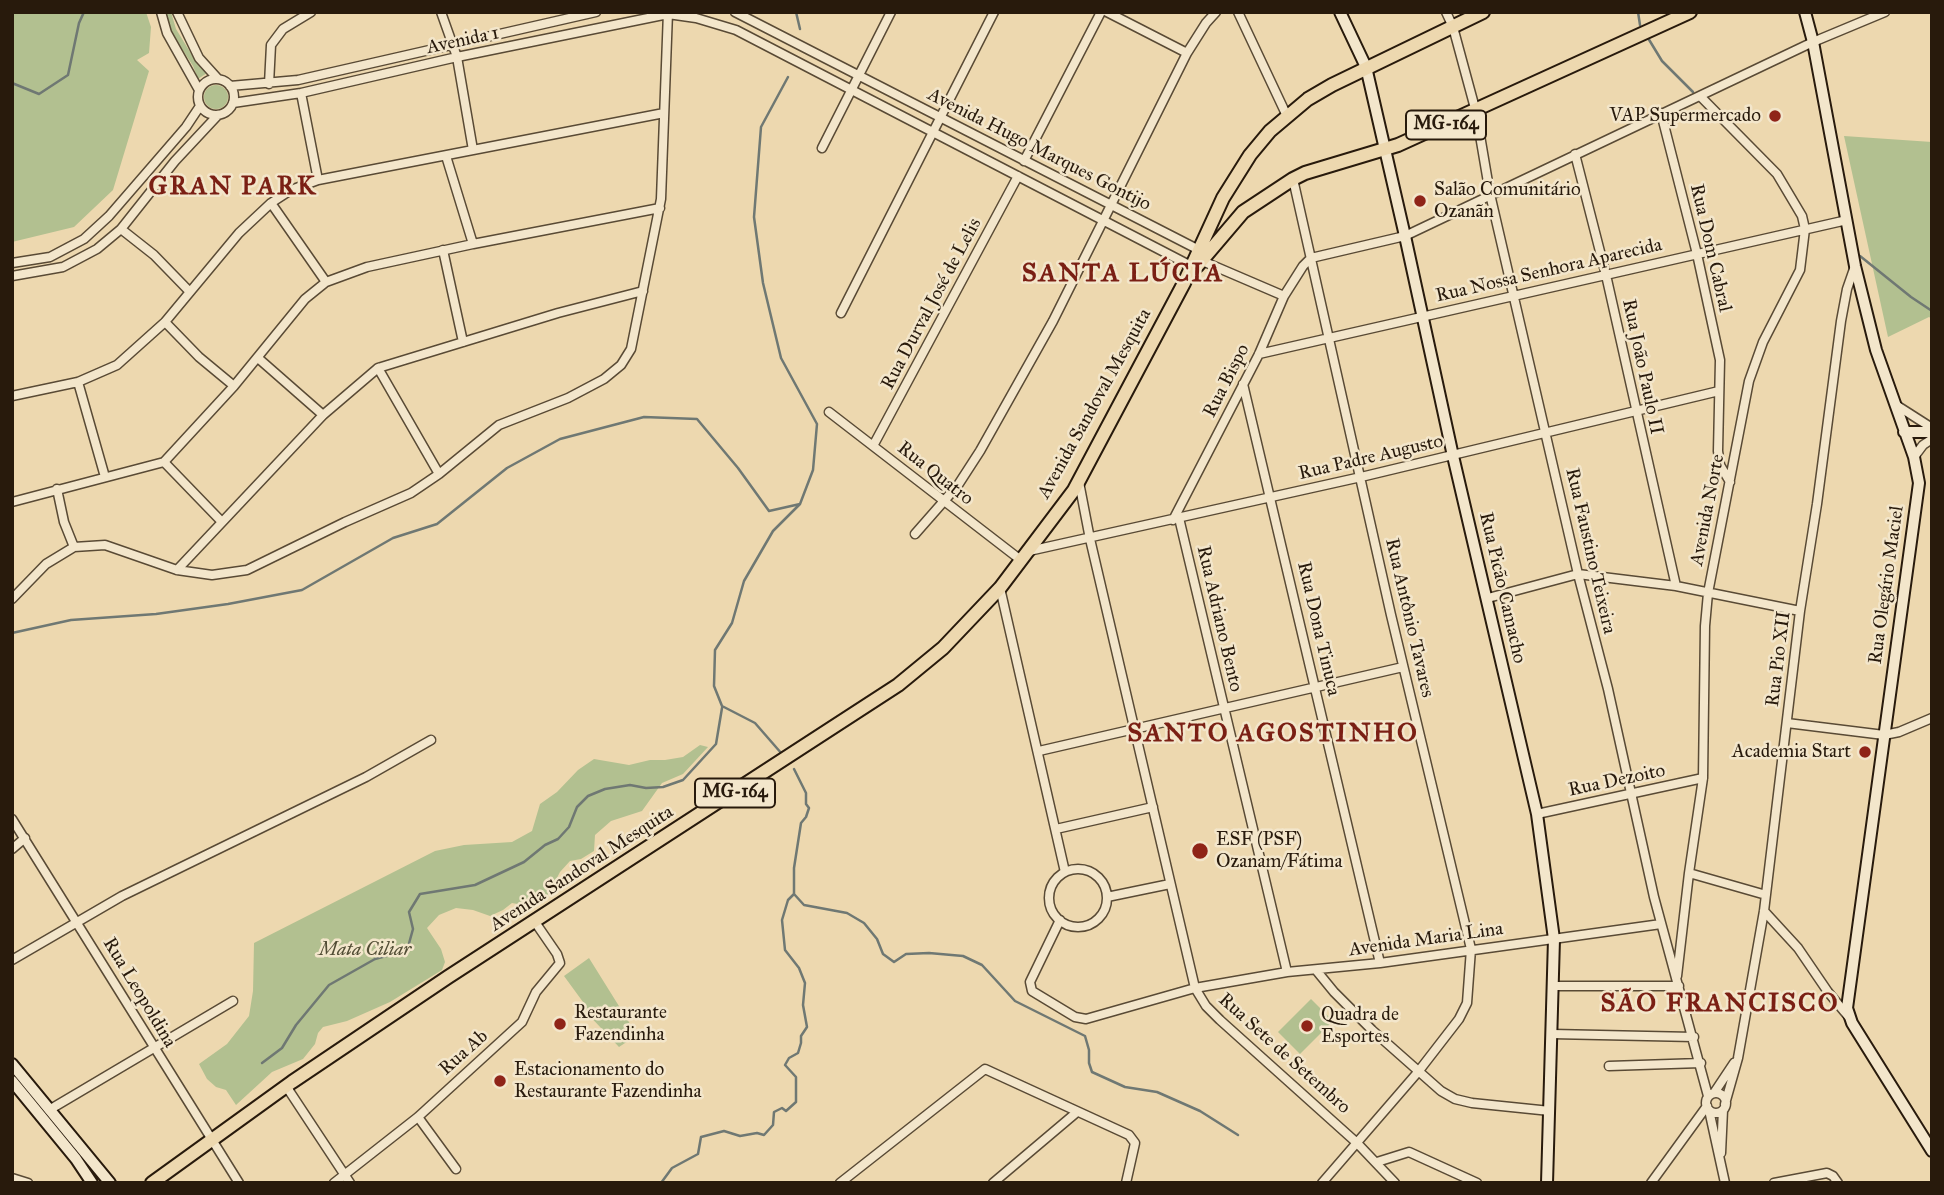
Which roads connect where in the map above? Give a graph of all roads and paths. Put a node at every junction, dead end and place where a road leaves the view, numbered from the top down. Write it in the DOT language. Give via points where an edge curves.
graph roads {
  1 [pos="161,12"];
  2 [pos="177,12"];
  3 [pos="311,12"];
  4 [pos="442,12"];
  5 [pos="596,12"];
  6 [pos="735,12"];
  7 [pos="891,12"];
  8 [pos="994,12"];
  9 [pos="1101,12"];
  10 [pos="1107,12"];
  11 [pos="1216,12"];
  12 [pos="1238,12"];
  13 [pos="1340,12"];
  14 [pos="1446,12"];
  15 [pos="1483,12"];
  16 [pos="1690,12"];
  17 [pos="1805,12"];
  18 [pos="1885,12"];
  19 [pos="668,13"];
  20 [pos="1453,27"];
  21 [pos="1812,42"];
  22 [pos="451,44"];
  23 [pos="1187,53"];
  24 [pos="457,57"];
  25 [pos="1366,67"];
  26 [pos="859,74"];
  27 [pos="218,79"];
  28 [pos="270,84"];
  29 [pos="230,86"];
  30 [pos="852,89"];
  31 [pos="199,90"];
  32 [pos="301,93"];
  33 [pos="1700,96"];
  34 [pos="233,103"];
  35 [pos="200,106"];
  36 [pos="1476,112"];
  37 [pos="664,113"];
  38 [pos="1661,113"];
  39 [pos="1286,114"];
  40 [pos="218,116"];
  41 [pos="940,118"];
  42 [pos="933,132"];
  43 [pos="822,148"];
  44 [pos="473,150"];
  45 [pos="1385,150"];
  46 [pos="1575,154"];
  47 [pos="446,156"];
  48 [pos="1024,161"];
  49 [pos="1018,176"];
  50 [pos="1293,179"];
  51 [pos="318,180"];
  52 [pos="1490,194"];
  53 [pos="1223,198"];
  54 [pos="271,203"];
  55 [pos="1111,205"];
  56 [pos="660,208"];
  57 [pos="1243,212"];
  58 [pos="1102,220"];
  59 [pos="1847,220"];
  60 [pos="121,229"];
  61 [pos="1805,229"];
  62 [pos="1405,236"];
  63 [pos="473,244"];
  64 [pos="443,250"];
  65 [pos="1697,254"];
  66 [pos="1200,257"];
  67 [pos="1311,258"];
  68 [pos="12,263"];
  69 [pos="1855,266"];
  70 [pos="1606,275"];
  71 [pos="12,276"];
  72 [pos="326,282"];
  73 [pos="643,290"];
  74 [pos="189,291"];
  75 [pos="1515,295"];
  76 [pos="1284,296"];
  77 [pos="841,313"];
  78 [pos="1423,316"];
  79 [pos="164,322"];
  80 [pos="1328,339"];
  81 [pos="464,342"];
  82 [pos="1259,354"];
  83 [pos="258,358"];
  84 [pos="378,368"];
  85 [pos="78,382"];
  86 [pos="1243,384"];
  87 [pos="234,386"];
  88 [pos="1719,391"];
  89 [pos="12,396"];
  90 [pos="1893,404"];
  91 [pos="829,412"];
  92 [pos="1636,412"];
  93 [pos="323,415"];
  94 [pos="1932,430"];
  95 [pos="1546,431"];
  96 [pos="1904,432"];
  97 [pos="1932,439"];
  98 [pos="873,446"];
  99 [pos="1452,456"];
  100 [pos="1914,457"];
  101 [pos="164,461"];
  102 [pos="439,474"];
  103 [pos="105,477"];
  104 [pos="1361,477"];
  105 [pos="1079,482"];
  106 [pos="1730,482"];
  107 [pos="57,489"];
  108 [pos="1270,498"];
  109 [pos="945,501"];
  110 [pos="12,502"];
  111 [pos="1176,519"];
  112 [pos="222,522"];
  113 [pos="915,534"];
  114 [pos="1090,539"];
  115 [pos="74,547"];
  116 [pos="1026,556"];
  117 [pos="177,570"];
  118 [pos="1578,574"];
  119 [pos="1676,586"];
  120 [pos="1000,588"];
  121 [pos="1708,593"];
  122 [pos="1488,598"];
  123 [pos="12,599"];
  124 [pos="1800,611"];
  125 [pos="1404,667"];
  126 [pos="1315,688"];
  127 [pos="1225,709"];
  128 [pos="1932,718"];
  129 [pos="1787,723"];
  130 [pos="1136,728"];
  131 [pos="1884,734"];
  132 [pos="431,740"];
  133 [pos="1039,751"];
  134 [pos="1703,778"];
  135 [pos="1631,795"];
  136 [pos="1153,807"];
  137 [pos="1537,814"];
  138 [pos="12,819"];
  139 [pos="1056,829"];
  140 [pos="25,838"];
  141 [pos="12,849"];
  142 [pos="1065,872"];
  143 [pos="1689,873"];
  144 [pos="1170,884"];
  145 [pos="1766,895"];
  146 [pos="1107,897"];
  147 [pos="1763,911"];
  148 [pos="1060,920"];
  149 [pos="77,921"];
  150 [pos="535,922"];
  151 [pos="1661,924"];
  152 [pos="1555,939"];
  153 [pos="1471,949"];
  154 [pos="12,960"];
  155 [pos="1380,963"];
  156 [pos="1316,970"];
  157 [pos="1287,972"];
  158 [pos="1678,983"];
  159 [pos="1553,986"];
  160 [pos="1195,988"];
  161 [pos="233,1001"];
  162 [pos="1848,1016"];
  163 [pos="1552,1034"];
  164 [pos="1694,1037"];
  165 [pos="153,1047"];
  166 [pos="1738,1058"];
  167 [pos="1701,1063"];
  168 [pos="12,1064"];
  169 [pos="1609,1066"];
  170 [pos="1418,1072"];
  171 [pos="12,1081"];
  172 [pos="286,1086"];
  173 [pos="1711,1094"];
  174 [pos="1724,1107"];
  175 [pos="1708,1108"];
  176 [pos="49,1110"];
  177 [pos="1550,1111"];
  178 [pos="1077,1112"];
  179 [pos="418,1117"];
  180 [pos="213,1140"];
  181 [pos="1357,1143"];
  182 [pos="1932,1151"];
  183 [pos="1377,1162"];
  184 [pos="1721,1163"];
  185 [pos="456,1169"];
  186 [pos="852,1174"];
  187 [pos="12,1178"];
  188 [pos="347,1179"];
  189 [pos="154,1180"];
  190 [pos="1790,1181"];
  191 [pos="28,1183"];
  192 [pos="92,1183"];
  193 [pos="110,1183"];
  194 [pos="144,1183"];
  195 [pos="239,1183"];
  196 [pos="334,1183"];
  197 [pos="840,1183"];
  198 [pos="858,1183"];
  199 [pos="993,1183"];
  200 [pos="1126,1183"];
  201 [pos="1322,1183"];
  202 [pos="1395,1183"];
  203 [pos="1477,1183"];
  204 [pos="1547,1183"];
  205 [pos="1651,1183"];
  206 [pos="1725,1183"];
  207 [pos="1774,1183"];
  208 [pos="1838,1183"];
  1 -- 31 [label="street" via="167,33"];
  2 -- 27 [label="street" via="199,58"];
  3 -- 28 [label="street" via="283,29 271,46"];
  4 -- 22 [label="street"];
  5 -- 22 [label="street, Avenida 1"];
  6 -- 26 [label="street"];
  7 -- 26 [label="street"];
  8 -- 41 [label="street"];
  9 -- 48 [label="street"];
  10 -- 23 [label="street"];
  11 -- 23 [label="street"];
  12 -- 39 [label="street"];
  13 -- 25 [label="street, Rua Picão Camacho"];
  14 -- 20 [label="street, Rua Faustino Teixeira"];
  15 -- 20 [label="main road, Avenida Sandoval Mesquita"];
  16 -- 36 [label="main road, MG-164"];
  17 -- 21 [label="street, Rua Olegário Maciel"];
  18 -- 21 [label="street"];
  19 -- 24 [label="street, Avenida 1"];
  19 -- 30 [label="street, Avenida 1" via="736,30"];
  19 -- 37 [label="street"];
  20 -- 25 [label="main road, Avenida Sandoval Mesquita"];
  20 -- 36 [label="street, Rua Faustino Teixeira"];
  21 -- 33 [label="street"];
  21 -- 59 [label="street, Rua Olegário Maciel"];
  22 -- 24 [label="street"];
  22 -- 28 [label="street, Avenida 1"];
  23 -- 55 [label="street"];
  24 -- 32 [label="street, Avenida 1"];
  24 -- 44 [label="street"];
  25 -- 39 [label="main road, Avenida Sandoval Mesquita"];
  25 -- 45 [label="street, Rua Picão Camacho"];
  26 -- 30 [label="street"];
  26 -- 41 [label="street, Avenida Hugo Marques Gontijo"];
  27 -- 29 [label="street"];
  27 -- 31 [label="street" via="207,81"];
  28 -- 29 [label="street, Avenida 1"];
  29 -- 34 [label="street"];
  30 -- 42 [label="street, Avenida Hugo Marques Gontijo"];
  30 -- 43 [label="street"];
  31 -- 35 [label="street"];
  32 -- 34 [label="street, Avenida 1"];
  32 -- 51 [label="street"];
  33 -- 38 [label="street"];
  33 -- 61 [label="street" via="1777,174"];
  34 -- 40 [label="street"];
  35 -- 40 [label="street" via="207,114"];
  35 -- 68 [label="street" via="109,216 84,239 50,257"];
  36 -- 45 [label="main road, MG-164"];
  36 -- 52 [label="street, Rua Faustino Teixeira"];
  37 -- 44 [label="street"];
  37 -- 56 [label="street"];
  38 -- 46 [label="street"];
  38 -- 65 [label="street, Rua Dom Cabral"];
  39 -- 53 [label="main road, Avenida Sandoval Mesquita" via="1250,155"];
  40 -- 60 [label="street"];
  41 -- 42 [label="street"];
  41 -- 48 [label="street, Avenida Hugo Marques Gontijo"];
  42 -- 49 [label="street, Avenida Hugo Marques Gontijo"];
  42 -- 77 [label="street"];
  44 -- 47 [label="street"];
  45 -- 50 [label="main road, MG-164"];
  45 -- 62 [label="street, Rua Picão Camacho"];
  46 -- 52 [label="street"];
  46 -- 70 [label="street, Rua João Paulo II"];
  47 -- 51 [label="street"];
  47 -- 63 [label="street"];
  48 -- 55 [label="street, Avenida Hugo Marques Gontijo"];
  49 -- 58 [label="street, Avenida Hugo Marques Gontijo"];
  49 -- 98 [label="street, Rua Durval José de Lelis"];
  50 -- 57 [label="main road, MG-164"];
  50 -- 67 [label="street, Rua Antônio Tavares"];
  51 -- 54 [label="street"];
  52 -- 62 [label="street"];
  52 -- 75 [label="street, Rua Faustino Teixeira"];
  53 -- 57 [label="main road" via="1227,214"];
  53 -- 66 [label="main road, Avenida Sandoval Mesquita"];
  54 -- 72 [label="street"];
  54 -- 74 [label="street"];
  55 -- 58 [label="street"];
  55 -- 66 [label="street, Avenida Hugo Marques Gontijo"];
  56 -- 63 [label="street"];
  56 -- 73 [label="street"];
  57 -- 66 [label="main road, MG-164"];
  58 -- 66 [label="street, Avenida Hugo Marques Gontijo"];
  58 -- 109 [label="street" via="1053,321 980,451"];
  59 -- 61 [label="street, Rua Nossa Senhora Aparecida"];
  59 -- 69 [label="street, Rua Olegário Maciel"];
  60 -- 71 [label="street" via="97,249 63,267"];
  60 -- 74 [label="street"];
  61 -- 65 [label="street, Rua Nossa Senhora Aparecida"];
  61 -- 106 [label="street, Avenida Norte" via="1800,270 1763,342 1749,381"];
  62 -- 67 [label="street"];
  62 -- 78 [label="street, Rua Picão Camacho"];
  63 -- 64 [label="street"];
  64 -- 72 [label="street" via="367,267"];
  64 -- 81 [label="street"];
  65 -- 70 [label="street, Rua Nossa Senhora Aparecida"];
  65 -- 88 [label="street, Rua Dom Cabral" via="1720,360"];
  66 -- 76 [label="street"];
  66 -- 105 [label="main road, Avenida Sandoval Mesquita / MG-164"];
  67 -- 76 [label="street, Rua Bispo"];
  67 -- 80 [label="street, Rua Antônio Tavares"];
  69 -- 90 [label="street, Rua Olegário Maciel"];
  69 -- 124 [label="street, Rua Pio XII" via="1841,321"];
  70 -- 75 [label="street, Rua Nossa Senhora Aparecida"];
  70 -- 92 [label="street, Rua João Paulo II"];
  72 -- 83 [label="street" via="305,299"];
  73 -- 81 [label="street"];
  73 -- 102 [label="street" via="631,349 621,365 568,398 499,425"];
  74 -- 79 [label="street"];
  75 -- 78 [label="street, Rua Nossa Senhora Aparecida"];
  75 -- 95 [label="street, Rua Faustino Teixeira"];
  76 -- 82 [label="street, Rua Bispo"];
  78 -- 80 [label="street, Rua Nossa Senhora Aparecida"];
  78 -- 99 [label="street, Rua Picão Camacho"];
  79 -- 85 [label="street" via="117,365"];
  79 -- 87 [label="street"];
  80 -- 82 [label="street, Rua Nossa Senhora Aparecida"];
  80 -- 104 [label="street, Rua Antônio Tavares"];
  81 -- 84 [label="street"];
  82 -- 86 [label="street, Rua Bispo"];
  83 -- 87 [label="street"];
  83 -- 93 [label="street"];
  84 -- 93 [label="street"];
  84 -- 102 [label="street"];
  85 -- 89 [label="street"];
  85 -- 103 [label="street"];
  86 -- 108 [label="street, Rua Dona Tinuca"];
  86 -- 111 [label="street, Rua Bispo"];
  87 -- 101 [label="street"];
  88 -- 92 [label="street, Rua Padre Augusto"];
  88 -- 106 [label="street, Rua Dom Cabral" via="1718,451"];
  90 -- 94 [label="street"];
  90 -- 96 [label="street, Rua Olegário Maciel"];
  91 -- 98 [label="street, Rua Quatro"];
  92 -- 95 [label="street, Rua Padre Augusto"];
  92 -- 119 [label="street, Rua João Paulo II"];
  93 -- 112 [label="street"];
  94 -- 96 [label="street"];
  95 -- 99 [label="street, Rua Padre Augusto"];
  95 -- 118 [label="street, Rua Faustino Teixeira"];
  96 -- 100 [label="street, Rua Olegário Maciel"];
  97 -- 100 [label="street"];
  98 -- 109 [label="street, Rua Quatro"];
  99 -- 104 [label="street, Rua Padre Augusto"];
  99 -- 122 [label="street, Rua Picão Camacho"];
  100 -- 131 [label="street, Rua Olegário Maciel" via="1919,490"];
  101 -- 103 [label="street"];
  101 -- 112 [label="street"];
  102 -- 117 [label="street" via="411,493 247,570 212,575"];
  103 -- 107 [label="street"];
  104 -- 108 [label="street, Rua Padre Augusto"];
  104 -- 125 [label="street, Rua Antônio Tavares"];
  105 -- 114 [label="street, Rua Sete de Setembro"];
  105 -- 116 [label="main road, Avenida Sandoval Mesquita / MG-164"];
  106 -- 121 [label="street, Avenida Norte"];
  107 -- 110 [label="street"];
  107 -- 115 [label="street"];
  108 -- 111 [label="street, Rua Padre Augusto"];
  108 -- 126 [label="street, Rua Dona Tinuca"];
  109 -- 113 [label="street"];
  109 -- 116 [label="street, Rua Quatro"];
  111 -- 114 [label="street, Rua Padre Augusto"];
  111 -- 127 [label="street, Rua Adriano Bento"];
  112 -- 117 [label="street"];
  114 -- 116 [label="street, Rua Padre Augusto"];
  114 -- 130 [label="street, Rua Sete de Setembro"];
  115 -- 117 [label="street" via="105,545"];
  115 -- 123 [label="street" via="46,564"];
  116 -- 120 [label="main road, Avenida Sandoval Mesquita / MG-164"];
  118 -- 119 [label="street"];
  118 -- 122 [label="street"];
  118 -- 135 [label="street, Rua Faustino Teixeira"];
  119 -- 121 [label="street"];
  120 -- 133 [label="street"];
  120 -- 150 [label="main road, Avenida Sandoval Mesquita / MG-164" via="943,648 898,685"];
  121 -- 124 [label="street"];
  121 -- 134 [label="street, Avenida Norte"];
  122 -- 137 [label="street, Rua Picão Camacho"];
  124 -- 129 [label="street, Rua Pio XII"];
  125 -- 126 [label="street"];
  125 -- 153 [label="street, Rua Antônio Tavares"];
  126 -- 127 [label="street"];
  126 -- 155 [label="street, Rua Dona Tinuca"];
  127 -- 130 [label="street"];
  127 -- 157 [label="street, Rua Adriano Bento"];
  128 -- 131 [label="street"];
  129 -- 131 [label="street"];
  129 -- 145 [label="street, Rua Pio XII"];
  130 -- 133 [label="street"];
  130 -- 136 [label="street, Rua Sete de Setembro"];
  131 -- 162 [label="street, Rua Olegário Maciel"];
  132 -- 149 [label="street"];
  133 -- 139 [label="street"];
  134 -- 135 [label="street, Rua Dezoito"];
  134 -- 143 [label="street, Avenida Norte"];
  135 -- 137 [label="street, Rua Dezoito"];
  135 -- 151 [label="street, Rua Faustino Teixeira"];
  136 -- 139 [label="street"];
  136 -- 144 [label="street, Rua Sete de Setembro"];
  137 -- 152 [label="street, Rua Picão Camacho"];
  138 -- 140 [label="street, Rua Leopoldina"];
  139 -- 142 [label="street"];
  140 -- 141 [label="street"];
  140 -- 149 [label="street, Rua Leopoldina"];
  142 -- 146 [label="street" via="1093,873"];
  142 -- 148 [label="street" via="1050,894 1050,904"];
  143 -- 145 [label="street"];
  143 -- 158 [label="street, Avenida Norte"];
  144 -- 146 [label="street"];
  144 -- 160 [label="street, Rua Sete de Setembro"];
  145 -- 147 [label="street, Rua Pio XII"];
  146 -- 148 [label="street" via="1102,915 1087,926"];
  147 -- 162 [label="street" via="1798,948"];
  147 -- 166 [label="street, Rua Pio XII"];
  148 -- 160 [label="street, Avenida Maria Lina" via="1030,982 1032,991 1076,1017 1099,1017"];
  149 -- 154 [label="street"];
  149 -- 165 [label="street, Rua Leopoldina"];
  150 -- 172 [label="main road, Avenida Sandoval Mesquita / MG-164"];
  150 -- 179 [label="street, Rua Ab" via="560,963 536,992 522,1022"];
  151 -- 152 [label="street, Avenida Maria Lina"];
  151 -- 158 [label="street, Rua Faustino Teixeira"];
  152 -- 153 [label="street, Avenida Maria Lina"];
  152 -- 159 [label="street, Rua Picão Camacho"];
  153 -- 155 [label="street, Avenida Maria Lina"];
  153 -- 170 [label="street, Rua Antônio Tavares" via="1465,1010"];
  155 -- 156 [label="street, Avenida Maria Lina"];
  156 -- 157 [label="street, Avenida Maria Lina"];
  156 -- 170 [label="street"];
  157 -- 160 [label="street, Avenida Maria Lina"];
  158 -- 159 [label="street"];
  158 -- 164 [label="street, Rua Faustino Teixeira"];
  159 -- 163 [label="street, Rua Picão Camacho"];
  160 -- 181 [label="street, Rua Sete de Setembro" via="1220,1020"];
  161 -- 165 [label="street"];
  162 -- 182 [label="street"];
  163 -- 164 [label="street"];
  163 -- 177 [label="street, Rua Picão Camacho"];
  164 -- 167 [label="street, Rua Faustino Teixeira"];
  165 -- 176 [label="street"];
  165 -- 180 [label="street, Rua Leopoldina"];
  166 -- 173 [label="street, Rua Pio XII"];
  166 -- 174 [label="street, Rua Pio XII"];
  167 -- 169 [label="street"];
  167 -- 173 [label="street, Rua Faustino Teixeira"];
  168 -- 176 [label="street"];
  170 -- 177 [label="street" via="1455,1099"];
  170 -- 181 [label="street, Rua Antônio Tavares"];
  171 -- 192 [label="street"];
  172 -- 180 [label="main road, Avenida Sandoval Mesquita / MG-164"];
  172 -- 188 [label="street"];
  173 -- 174 [label="street" via="1724,1097"];
  173 -- 175 [label="street"];
  174 -- 175 [label="street" via="1715,1112"];
  174 -- 184 [label="street"];
  175 -- 184 [label="street"];
  175 -- 205 [label="street"];
  176 -- 193 [label="street"];
  177 -- 204 [label="street, Rua Picão Camacho"];
  178 -- 186 [label="street" via="985,1069"];
  178 -- 199 [label="street"];
  178 -- 200 [label="street" via="1129,1135 1135,1143"];
  179 -- 185 [label="street"];
  179 -- 188 [label="street, Rua Ab"];
  180 -- 189 [label="main road, Avenida Sandoval Mesquita / MG-164"];
  180 -- 195 [label="street, Rua Leopoldina"];
  181 -- 183 [label="street, Rua Sete de Setembro"];
  181 -- 201 [label="street, Rua Antônio Tavares"];
  183 -- 202 [label="street, Rua Sete de Setembro"];
  183 -- 203 [label="street" via="1409,1152"];
  184 -- 206 [label="street"];
  186 -- 197 [label="street"];
  186 -- 198 [label="street"];
  187 -- 191 [label="street"];
  188 -- 196 [label="street, Rua Ab"];
  189 -- 194 [label="main road, Avenida Sandoval Mesquita / MG-164"];
  190 -- 207 [label="street"];
  190 -- 208 [label="street" via="1827,1173"];
}
